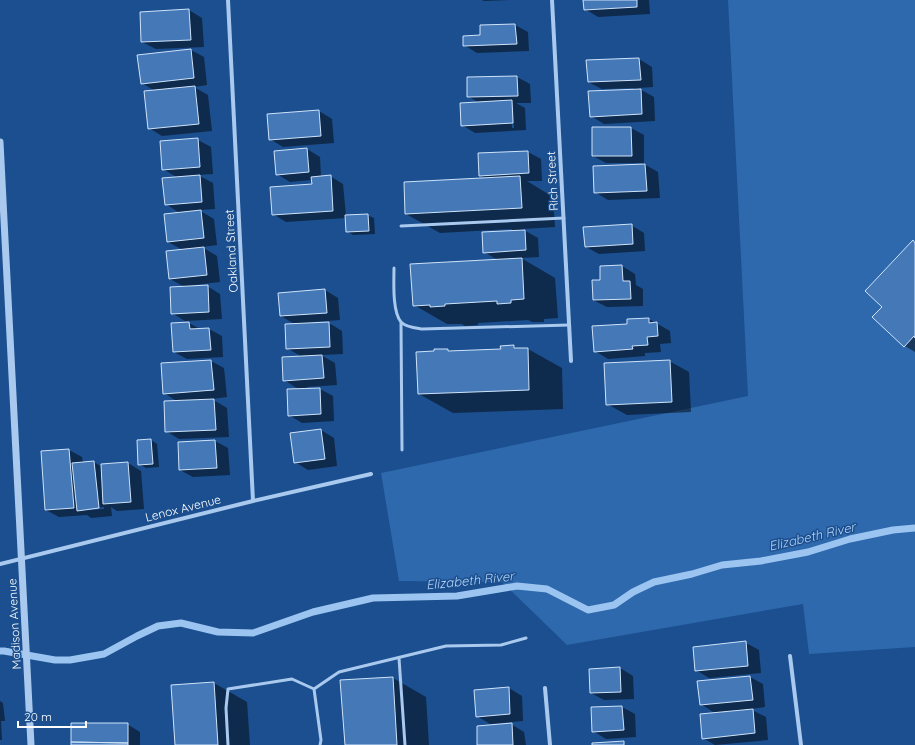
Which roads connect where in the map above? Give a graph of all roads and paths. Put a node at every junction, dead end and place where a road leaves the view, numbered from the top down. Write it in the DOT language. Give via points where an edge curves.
graph roads {
  1 [pos="228,0"];
  2 [pos="552,0"];
  3 [pos="0,142"];
  4 [pos="564,218"];
  5 [pos="401,226"];
  6 [pos="394,268"];
  7 [pos="401,322"];
  8 [pos="569,325"];
  9 [pos="571,361"];
  10 [pos="402,450"];
  11 [pos="371,474"];
  12 [pos="253,501"];
  13 [pos="21,559"];
  14 [pos="0,564"];
  15 [pos="526,638"];
  16 [pos="790,656"];
  17 [pos="399,658"];
  18 [pos="545,688"];
  19 [pos="314,689"];
  20 [pos="31,745"];
  21 [pos="228,745"];
  22 [pos="320,745"];
  23 [pos="405,745"];
  24 [pos="550,745"];
  25 [pos="801,745"];
  1 -- 12 [label="street, Oakland Street"];
  2 -- 4 [label="street, Rich Street"];
  3 -- 13 [label="street, Madison Avenue"];
  4 -- 5 [label="lane"];
  4 -- 8 [label="street, Rich Street"];
  6 -- 7 [label="lane" via="396,312"];
  7 -- 8 [label="lane" via="411,328 422,329"];
  7 -- 10 [label="lane"];
  8 -- 9 [label="street, Rich Street"];
  11 -- 12 [label="street, Lenox Avenue"];
  12 -- 13 [label="street, Lenox Avenue"];
  13 -- 14 [label="street, Lenox Avenue"];
  13 -- 20 [label="street, Madison Avenue"];
  15 -- 17 [label="lane" via="501,645 446,646"];
  16 -- 25 [label="street"];
  17 -- 19 [label="lane" via="339,672"];
  17 -- 23 [label="lane"];
  18 -- 24 [label="street"];
  19 -- 21 [label="lane" via="292,679 228,689"];
  19 -- 22 [label="lane"];
}
